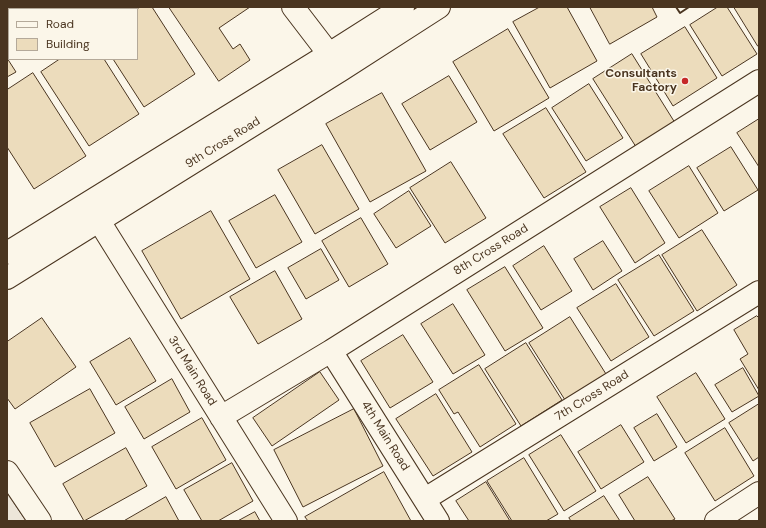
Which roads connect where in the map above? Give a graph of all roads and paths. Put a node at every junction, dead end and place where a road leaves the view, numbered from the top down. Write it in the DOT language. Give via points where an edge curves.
graph roads {
  1 [pos="292,7"];
  2 [pos="403,7"];
  3 [pos="439,7"];
  4 [pos="330,54"];
  5 [pos="759,81"];
  6 [pos="99,221"];
  7 [pos="7,253"];
  8 [pos="7,278"];
  9 [pos="759,292"];
  10 [pos="331,351"];
  11 [pos="221,417"];
  12 [pos="7,472"];
  13 [pos="759,493"];
  14 [pos="425,499"];
  15 [pos="40,521"];
  16 [pos="286,521"];
  17 [pos="438,521"];
  18 [pos="716,521"];
  1 -- 4 [label="street"];
  2 -- 4 [label="street, 9th Cross Road"];
  3 -- 6 [label="street, 9th Cross Road"];
  4 -- 7 [label="street, 9th Cross Road"];
  5 -- 10 [label="street, 8th Cross Road"];
  6 -- 8 [label="street, 9th Cross Road"];
  6 -- 11 [label="street, 3rd Main Road"];
  9 -- 14 [label="street, 7th Cross Road"];
  10 -- 11 [label="street, 8th Cross Road"];
  10 -- 14 [label="street, 4th Main Road"];
  11 -- 16 [label="street, 3rd Main Road"];
  12 -- 15 [label="street"];
  13 -- 18 [label="street"];
  14 -- 17 [label="street, 4th Main Road"];
}
